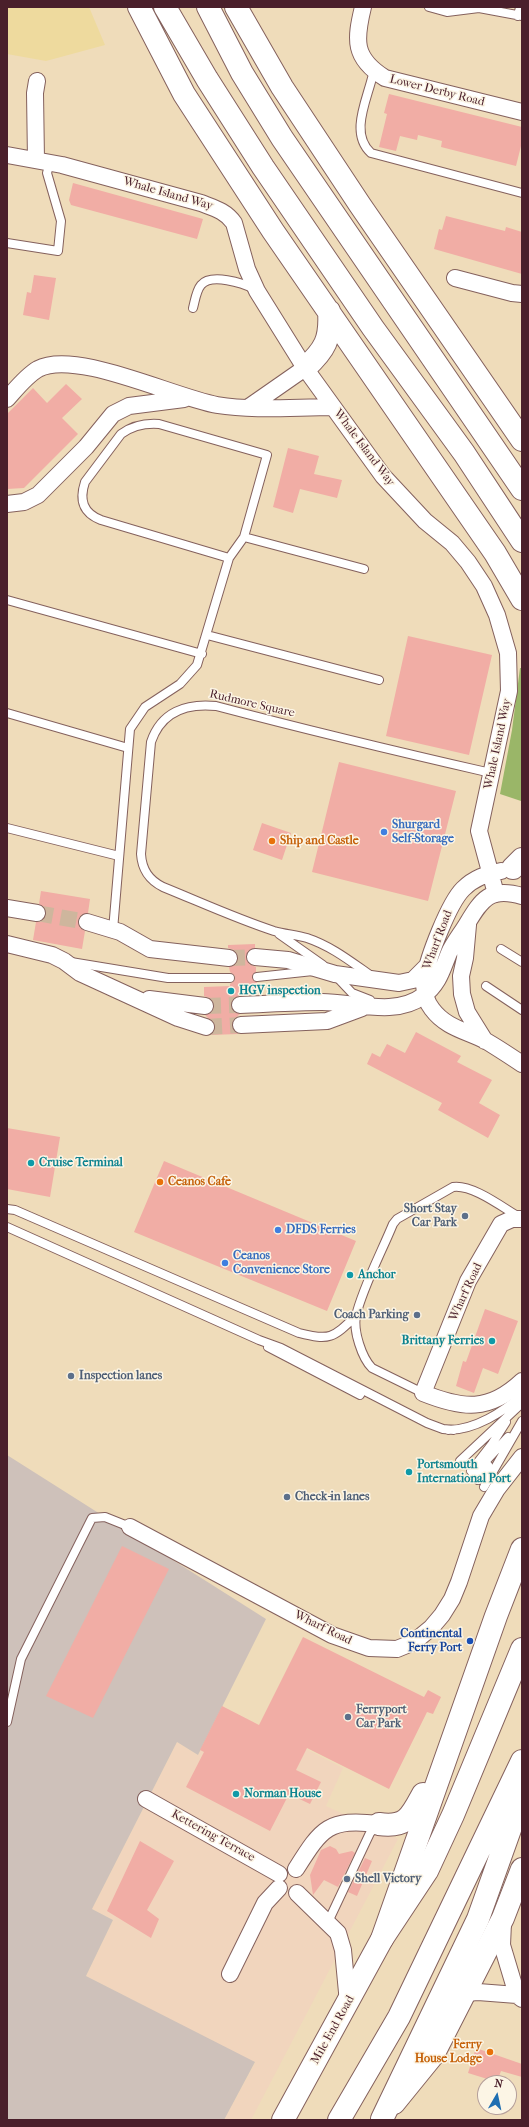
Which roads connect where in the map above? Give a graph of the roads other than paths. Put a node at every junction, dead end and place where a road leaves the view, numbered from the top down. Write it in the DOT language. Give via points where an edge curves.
graph roads {
  1 [pos="139,7"];
  2 [pos="165,7"];
  3 [pos="208,7"];
  4 [pos="236,7"];
  5 [pos="363,7"];
  6 [pos="429,7"];
  7 [pos="520,7"];
  8 [pos="520,16"];
  9 [pos="376,73"];
  10 [pos="37,81"];
  11 [pos="522,112"];
  12 [pos="7,155"];
  13 [pos="43,161"];
  14 [pos="522,193"];
  15 [pos="7,243"];
  16 [pos="455,278"];
  17 [pos="257,291"];
  18 [pos="522,294"];
  19 [pos="193,308"];
  20 [pos="329,311"];
  21 [pos="305,368"];
  22 [pos="189,398"];
  23 [pos="7,399"];
  24 [pos="249,407"];
  25 [pos="333,407"];
  26 [pos="522,440"];
  27 [pos="522,490"];
  28 [pos="7,504"];
  29 [pos="244,537"];
  30 [pos="522,541"];
  31 [pos="229,558"];
  32 [pos="364,569"];
  33 [pos="522,599"];
  34 [pos="7,600"];
  35 [pos="207,635"];
  36 [pos="202,654"];
  37 [pos="378,680"];
  38 [pos="7,713"];
  39 [pos="128,748"];
  40 [pos="491,773"];
  41 [pos="7,828"];
  42 [pos="119,856"];
  43 [pos="519,865"];
  44 [pos="490,873"];
  45 [pos="496,894"];
  46 [pos="522,896"];
  47 [pos="7,908"];
  48 [pos="37,913"];
  49 [pos="87,922"];
  50 [pos="468,922"];
  51 [pos="114,930"];
  52 [pos="275,931"];
  53 [pos="7,944"];
  54 [pos="501,948"];
  55 [pos="255,957"];
  56 [pos="229,958"];
  57 [pos="64,960"];
  58 [pos="522,962"];
  59 [pos="428,965"];
  60 [pos="327,972"];
  61 [pos="256,977"];
  62 [pos="230,978"];
  63 [pos="376,980"];
  64 [pos="486,986"];
  65 [pos="425,995"];
  66 [pos="129,996"];
  67 [pos="240,1005"];
  68 [pos="205,1006"];
  69 [pos="396,1006"];
  70 [pos="365,1007"];
  71 [pos="522,1010"];
  72 [pos="241,1025"];
  73 [pos="206,1027"];
  74 [pos="486,1041"];
  75 [pos="522,1064"];
  76 [pos="7,1209"];
  77 [pos="522,1219"];
  78 [pos="7,1227"];
  79 [pos="356,1316"];
  80 [pos="522,1381"];
  81 [pos="423,1393"];
  82 [pos="522,1395"];
  83 [pos="522,1403"];
  84 [pos="512,1411"];
  85 [pos="522,1420"];
  86 [pos="522,1457"];
  87 [pos="472,1474"];
  88 [pos="130,1527"];
  89 [pos="522,1549"];
  90 [pos="522,1649"];
  91 [pos="7,1722"];
  92 [pos="448,1750"];
  93 [pos="522,1761"];
  94 [pos="522,1796"];
  95 [pos="146,1799"];
  96 [pos="379,1824"];
  97 [pos="296,1869"];
  98 [pos="522,1869"];
  99 [pos="279,1881"];
  100 [pos="297,1893"];
  101 [pos="503,1918"];
  102 [pos="328,1922"];
  103 [pos="382,1939"];
  104 [pos="230,1974"];
  105 [pos="466,1993"];
  106 [pos="520,1997"];
  107 [pos="348,2003"];
  108 [pos="283,2120"];
  109 [pos="339,2120"];
  110 [pos="382,2120"];
  1 -- 20 [label="main road" via="184,94 273,231"];
  2 -- 30 [label="main road" via="206,79 263,167 373,328 464,453"];
  3 -- 27 [label="main road" via="242,72 282,138"];
  4 -- 26 [label="main road" via="299,113"];
  5 -- 9 [label="street, Lower Derby Road" via="357,41 362,56"];
  6 -- 8 [label="lane" via="447,12 479,8"];
  7 -- 8 [label="lane"];
  9 -- 11 [label="street, Lower Derby Road" via="385,78"];
  9 -- 14 [label="lane" via="372,78 359,130 362,142 371,153"];
  10 -- 13 [label="street" via="35,93"];
  12 -- 13 [label="street, Whale Island Way"];
  13 -- 15 [label="lane" via="61,221 58,251"];
  13 -- 17 [label="street, Whale Island Way" via="220,210 234,223 247,269"];
  16 -- 18 [label="street"];
  17 -- 19 [label="lane" via="230,281 205,282 200,287"];
  17 -- 21 [label="street, Whale Island Way"];
  20 -- 21 [label="main road" via="329,337 319,356"];
  20 -- 33 [label="main road" via="495,553"];
  21 -- 24 [label="street"];
  21 -- 25 [label="street, Whale Island Way"];
  22 -- 23 [label="street" via="92,368 66,364 45,366 37,370"];
  22 -- 24 [label="street" via="217,405"];
  22 -- 28 [label="street" via="129,406 113,414 86,447 38,496 24,502"];
  24 -- 25 [label="street"];
  25 -- 40 [label="street, Whale Island Way" via="383,476 425,522 452,543 484,586 508,653 509,672 505,714"];
  29 -- 31 [label="lane"];
  29 -- 31 [label="lane" via="268,456 159,424 143,424 121,434 85,482 82,502 89,514 94,517"];
  29 -- 32 [label="lane"];
  31 -- 35 [label="lane"];
  34 -- 36 [label="lane"];
  35 -- 36 [label="lane"];
  35 -- 37 [label="lane"];
  36 -- 39 [label="lane" via="186,678 145,707 138,715 130,729"];
  38 -- 39 [label="lane"];
  39 -- 42 [label="lane"];
  40 -- 44 [label="street, Whale Island Way" via="479,831"];
  40 -- 52 [label="lane, Rudmore Square" via="216,706 194,706 171,712 154,733 151,742 142,854 144,868 154,883"];
  41 -- 42 [label="lane"];
  42 -- 51 [label="lane"];
  43 -- 44 [label="street, Wharf Road"];
  44 -- 45 [label="street, Whale Island Way"];
  44 -- 59 [label="street, Wharf Road" via="470,883 456,897"];
  45 -- 46 [label="street"];
  45 -- 50 [label="street" via="480,904"];
  47 -- 48 [label="street"];
  49 -- 51 [label="street"];
  50 -- 65 [label="street" via="450,952 438,981"];
  50 -- 74 [label="street, Wharf Road" via="461,976 462,994 467,1012"];
  51 -- 56 [label="street" via="150,949"];
  52 -- 60 [label="lane"];
  52 -- 63 [label="lane" via="322,944 344,956"];
  53 -- 57 [label="street" via="44,952"];
  54 -- 58 [label="lane"];
  55 -- 60 [label="street" via="288,960"];
  57 -- 62 [label="lane" via="168,978"];
  57 -- 66 [label="street" via="80,973"];
  59 -- 63 [label="street" via="409,981 399,983"];
  59 -- 65 [label="street, Wharf Road" via="424,979"];
  60 -- 61 [label="lane"];
  60 -- 63 [label="street"];
  60 -- 69 [label="lane" via="363,999"];
  64 -- 71 [label="lane"];
  65 -- 69 [label="street" via="410,1003"];
  65 -- 74 [label="street, Wharf Road" via="431,1009 449,1025"];
  66 -- 68 [label="street"];
  66 -- 73 [label="street" via="178,1018"];
  67 -- 70 [label="street" via="323,1002"];
  69 -- 70 [label="street"];
  70 -- 72 [label="street" via="327,1021"];
  74 -- 75 [label="street, Wharf Road"];
  76 -- 79 [label="lane" via="15,1210 298,1333 321,1339 338,1334"];
  77 -- 79 [label="lane" via="470,1189 459,1186 453,1186 398,1218 393,1224"];
  77 -- 81 [label="street, Wharf Road" via="512,1219 501,1224 468,1281"];
  78 -- 82 [label="lane" via="281,1348 427,1423 444,1429 454,1430 481,1422"];
  79 -- 81 [label="lane" via="355,1325 367,1363 372,1368"];
  80 -- 81 [label="street" via="499,1399 474,1406 454,1404"];
  83 -- 84 [label="lane"];
  84 -- 87 [label="lane"];
  84 -- 87 [label="lane"];
  85 -- 87 [label="lane"];
  85 -- 87 [label="lane"];
  86 -- 88 [label="street, Wharf Road" via="480,1516 459,1582 442,1615 414,1642 397,1649 370,1648 337,1637"];
  88 -- 91 [label="lane" via="105,1517 92,1518 21,1659"];
  89 -- 92 [label="main road"];
  90 -- 103 [label="main road" via="427,1871"];
  92 -- 96 [label="main road" via="410,1817 394,1826"];
  92 -- 103 [label="main road"];
  93 -- 109 [label="main road" via="399,2017"];
  94 -- 110 [label="main road" via="478,1918"];
  95 -- 99 [label="street, Kettering Terrace"];
  96 -- 97 [label="street" via="356,1822 333,1825 316,1838"];
  96 -- 102 [label="lane" via="370,1833"];
  97 -- 99 [label="street" via="286,1868"];
  97 -- 100 [label="street" via="303,1876 301,1889"];
  98 -- 101 [label="main road"];
  99 -- 100 [label="street" via="288,1894"];
  99 -- 104 [label="street" via="265,1903"];
  100 -- 102 [label="street"];
  101 -- 105 [label="main road"];
  101 -- 106 [label="street" via="502,1945"];
  102 -- 107 [label="street" via="338,1933 343,1950"];
  103 -- 107 [label="main road, Mile End Road"];
  105 -- 106 [label="street"];
  105 -- 110 [label="main road" via="433,2055"];
  107 -- 108 [label="main road, Mile End Road"];
}
